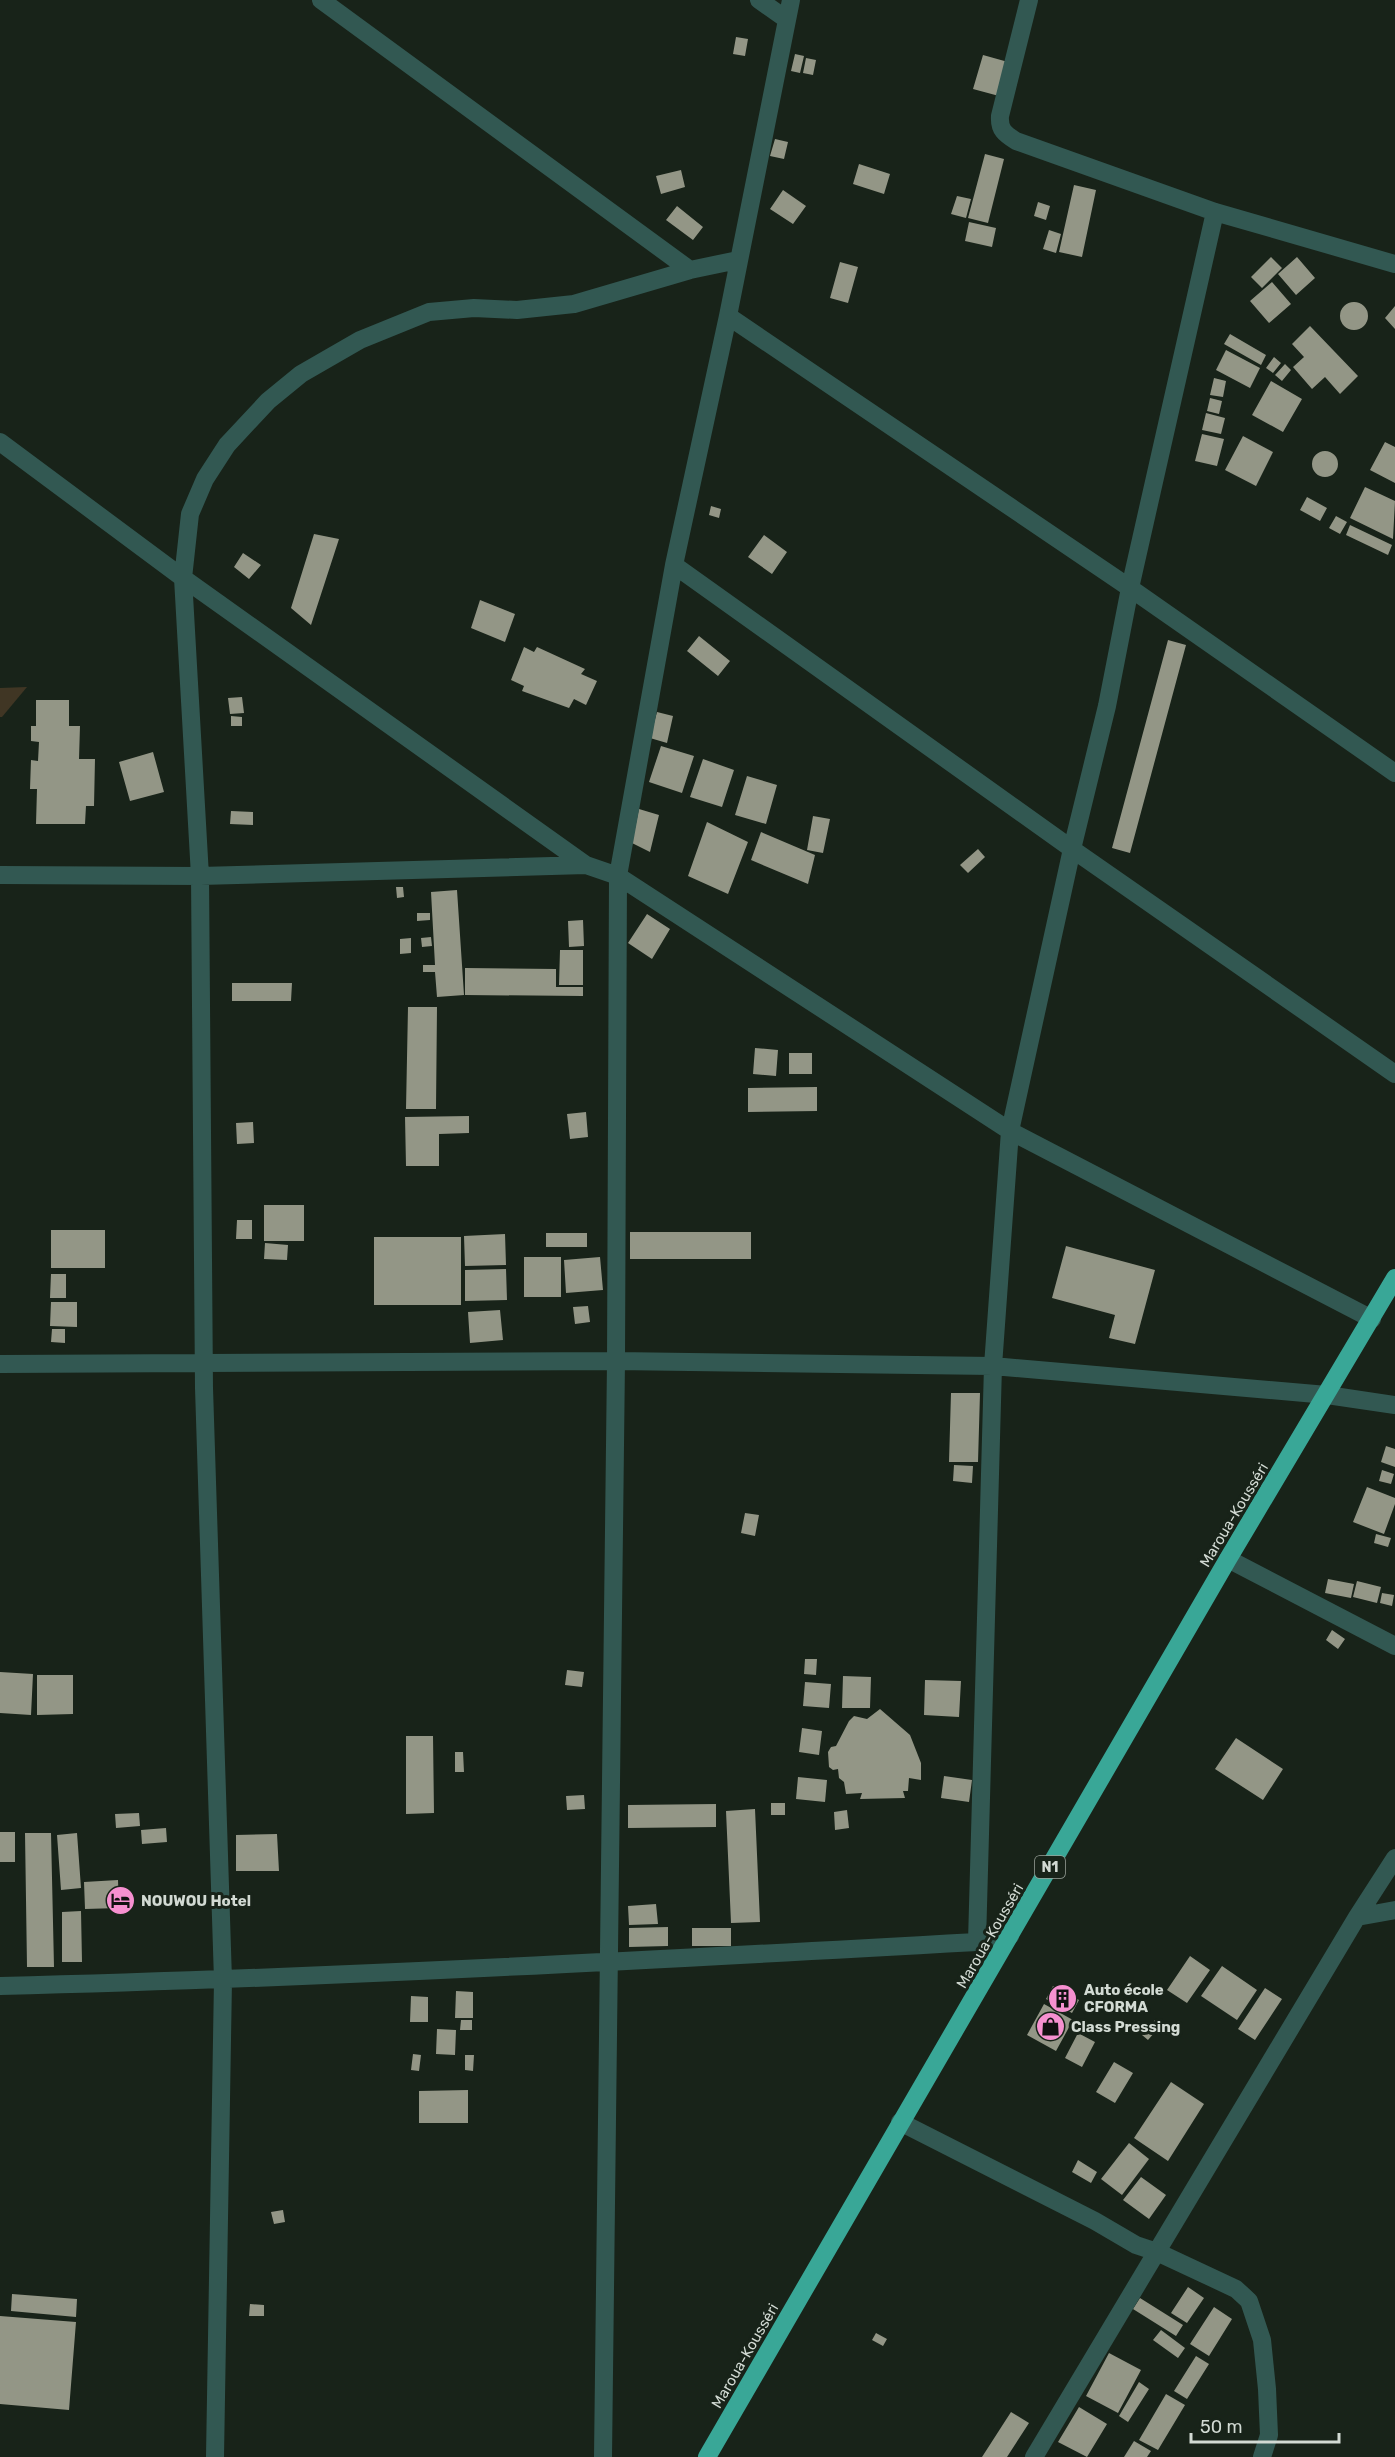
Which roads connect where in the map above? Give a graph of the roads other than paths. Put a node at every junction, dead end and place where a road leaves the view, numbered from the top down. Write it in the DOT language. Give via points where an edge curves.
graph roads {
  1 [pos="759,0"];
  2 [pos="790,0"];
  3 [pos="1029,0"];
  4 [pos="330,3"];
  5 [pos="786,19"];
  6 [pos="1215,212"];
  7 [pos="738,260"];
  8 [pos="1395,264"];
  9 [pos="690,270"];
  10 [pos="728,316"];
  11 [pos="0,442"];
  12 [pos="674,565"];
  13 [pos="183,578"];
  14 [pos="1130,588"];
  15 [pos="1395,773"];
  16 [pos="1072,849"];
  17 [pos="586,865"];
  18 [pos="0,875"];
  19 [pos="200,876"];
  20 [pos="618,876"];
  21 [pos="1395,1074"];
  22 [pos="1010,1131"];
  23 [pos="1395,1278"];
  24 [pos="1372,1319"];
  25 [pos="616,1361"];
  26 [pos="0,1364"];
  27 [pos="203,1365"];
  28 [pos="993,1366"];
  29 [pos="1327,1395"];
  30 [pos="1395,1405"];
  31 [pos="1228,1559"];
  32 [pos="1395,1646"];
  33 [pos="1395,1858"];
  34 [pos="1395,1910"];
  35 [pos="1357,1917"];
  36 [pos="1010,1936"];
  37 [pos="977,1942"];
  38 [pos="610,1962"];
  39 [pos="223,1980"];
  40 [pos="0,1986"];
  41 [pos="900,2122"];
  42 [pos="1157,2252"];
  43 [pos="1269,2435"];
  44 [pos="215,2457"];
  45 [pos="603,2457"];
  46 [pos="707,2457"];
  47 [pos="1034,2457"];
  48 [pos="1262,2457"];
  49 [pos="1267,2457"];
  1 -- 5 [label="street"];
  2 -- 5 [label="street"];
  3 -- 6 [label="street" via="1000,116 999,126 1004,133 1016,141"];
  4 -- 9 [label="street"];
  5 -- 7 [label="street"];
  6 -- 8 [label="street"];
  6 -- 14 [label="street"];
  7 -- 9 [label="street"];
  7 -- 10 [label="street"];
  9 -- 13 [label="street" via="574,304 429,312 360,340 302,374 261,408 227,446 205,479 190,514"];
  10 -- 12 [label="street"];
  10 -- 14 [label="street"];
  11 -- 13 [label="street"];
  12 -- 16 [label="street"];
  12 -- 20 [label="street"];
  13 -- 17 [label="street"];
  13 -- 19 [label="street"];
  14 -- 15 [label="street"];
  14 -- 16 [label="street" via="1107,706"];
  16 -- 21 [label="street"];
  16 -- 22 [label="street"];
  17 -- 19 [label="street"];
  17 -- 20 [label="street"];
  18 -- 19 [label="street"];
  19 -- 27 [label="street"];
  20 -- 22 [label="street"];
  20 -- 25 [label="street"];
  22 -- 24 [label="street"];
  22 -- 28 [label="street"];
  23 -- 24 [label="highway, Maroua-Kousséri / N1"];
  24 -- 29 [label="highway, Maroua-Kousséri / N1"];
  25 -- 27 [label="street"];
  25 -- 28 [label="street"];
  25 -- 38 [label="street"];
  26 -- 27 [label="street"];
  27 -- 39 [label="street"];
  28 -- 29 [label="street"];
  28 -- 37 [label="street"];
  29 -- 30 [label="street"];
  29 -- 31 [label="highway, Maroua-Kousséri / N1"];
  31 -- 32 [label="street"];
  31 -- 36 [label="highway, Maroua-Kousséri / N1"];
  33 -- 35 [label="street"];
  34 -- 35 [label="street"];
  35 -- 42 [label="street"];
  36 -- 37 [label="street"];
  36 -- 41 [label="highway, Maroua-Kousséri / N1"];
  37 -- 38 [label="street"];
  38 -- 39 [label="street"];
  38 -- 45 [label="street"];
  39 -- 40 [label="street"];
  39 -- 44 [label="street"];
  41 -- 42 [label="street" via="1095,2221 1136,2246"];
  41 -- 46 [label="highway, Maroua-Kousséri / N1"];
  42 -- 43 [label="street" via="1236,2289 1249,2301 1262,2340"];
  42 -- 47 [label="street"];
  43 -- 48 [label="street"];
  43 -- 49 [label="street"];
}
